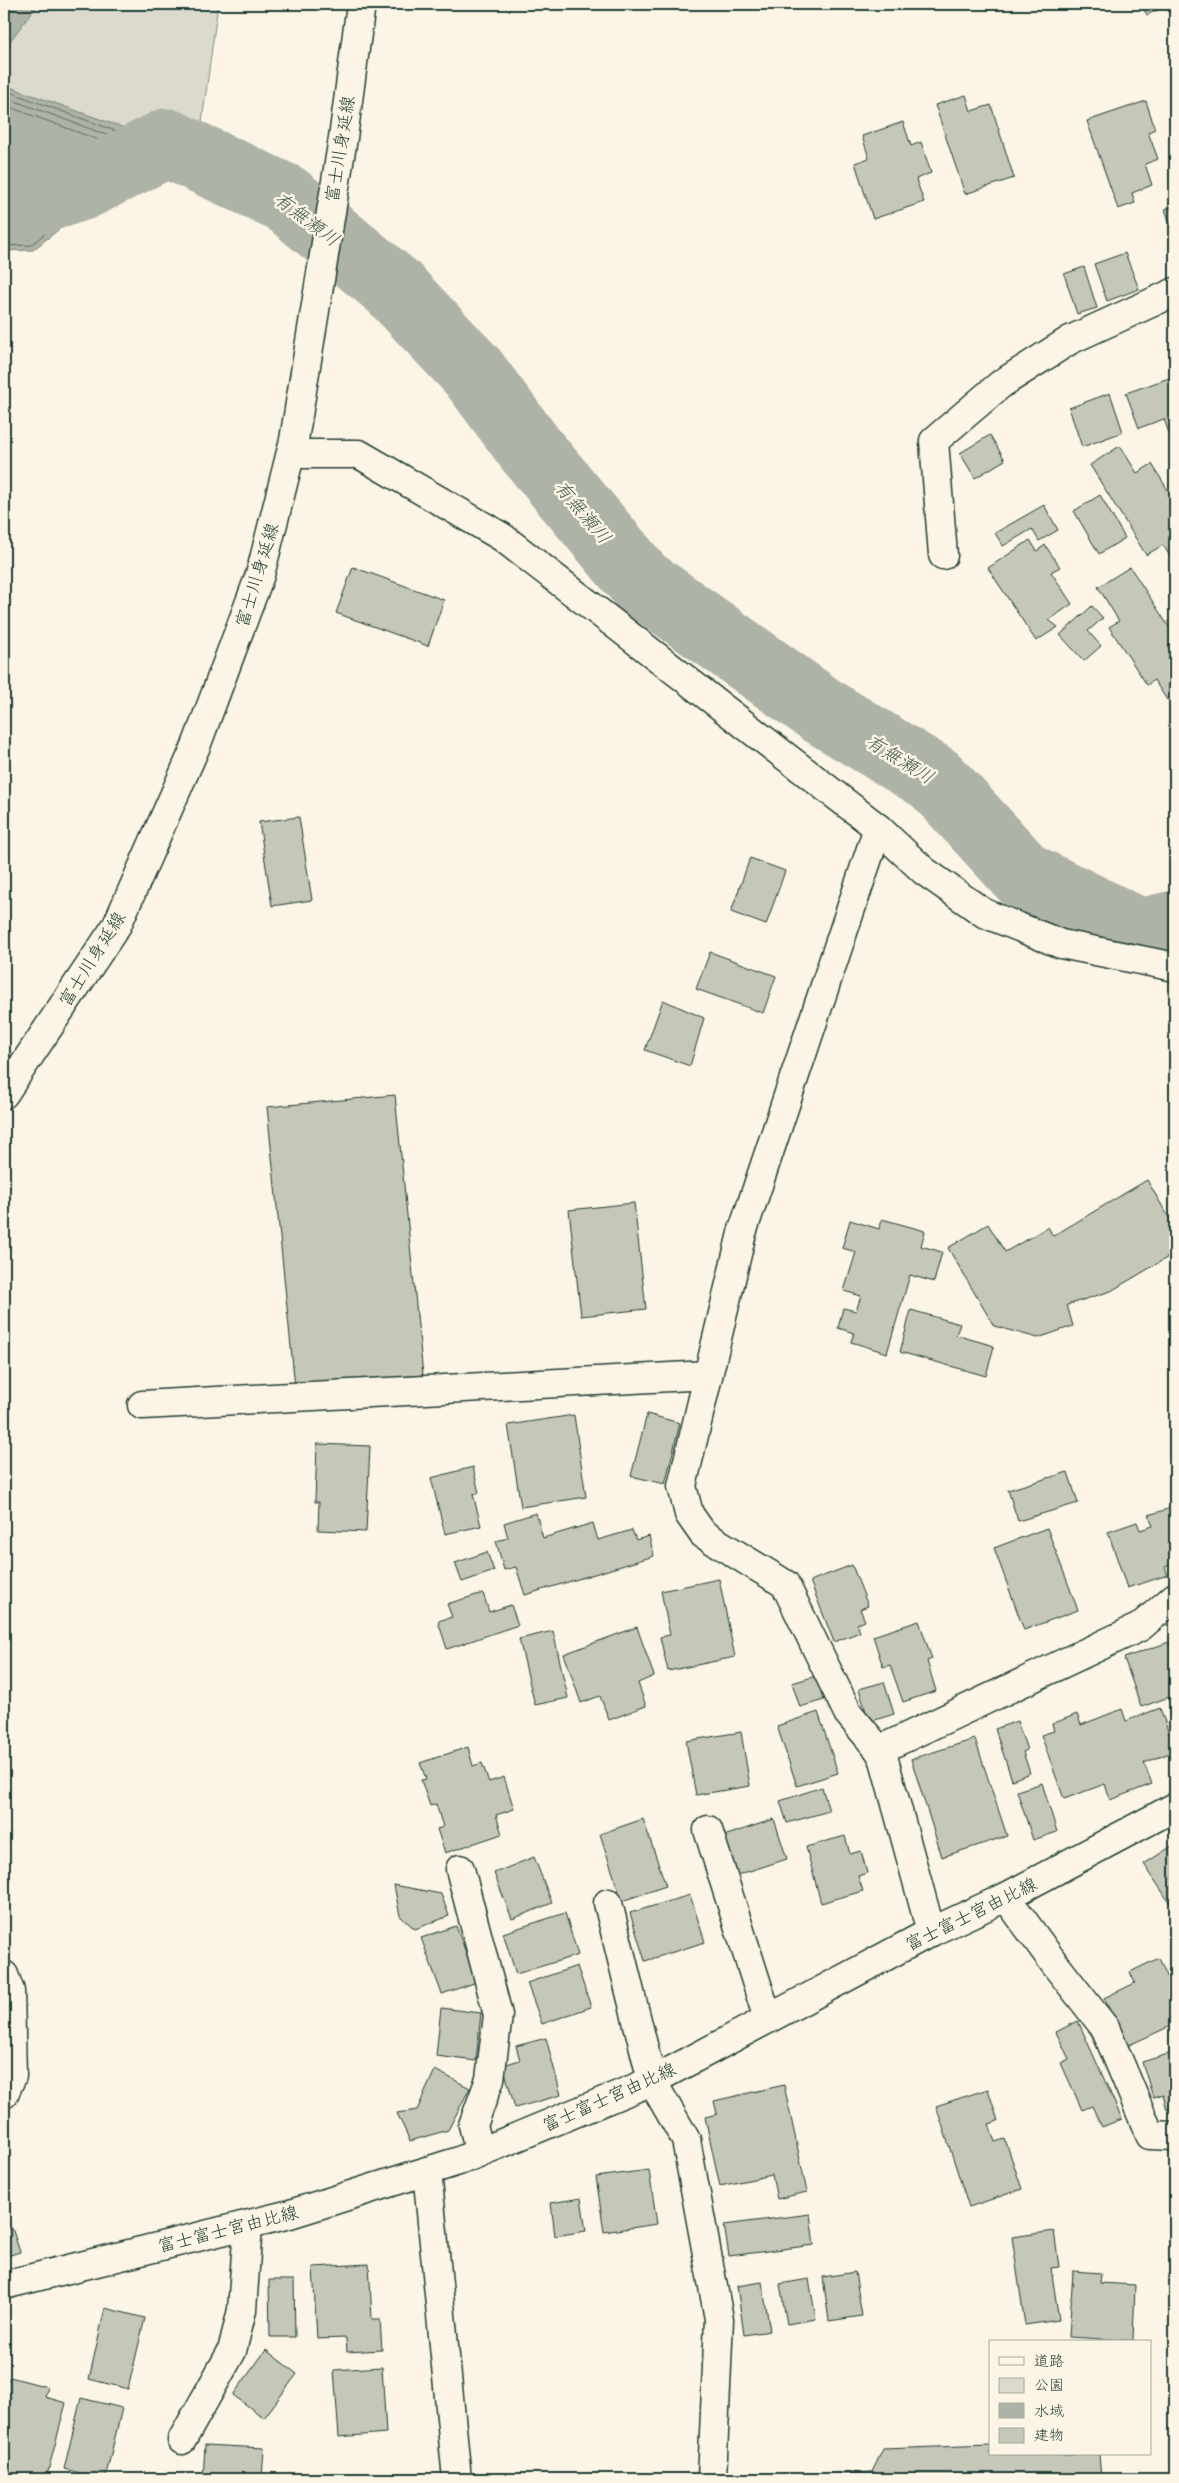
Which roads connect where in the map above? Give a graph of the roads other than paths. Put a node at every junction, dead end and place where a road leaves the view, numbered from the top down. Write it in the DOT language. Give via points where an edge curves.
graph roads {
  1 [pos="361,4"];
  2 [pos="1175,292"];
  3 [pos="293,447"];
  4 [pos="944,555"];
  5 [pos="878,828"];
  6 [pos="1175,967"];
  7 [pos="4,1094"];
  8 [pos="708,1375"];
  9 [pos="142,1405"];
  10 [pos="1175,1597"];
  11 [pos="879,1750"];
  12 [pos="1175,1807"];
  13 [pos="708,1830"];
  14 [pos="460,1870"];
  15 [pos="1006,1898"];
  16 [pos="608,1903"];
  17 [pos="931,1932"];
  18 [pos="4,1975"];
  19 [pos="768,2019"];
  20 [pos="652,2081"];
  21 [pos="4,2094"];
  22 [pos="1175,2136"];
  23 [pos="480,2152"];
  24 [pos="426,2172"];
  25 [pos="248,2225"];
  26 [pos="4,2285"];
  27 [pos="182,2440"];
  28 [pos="457,2479"];
  29 [pos="712,2479"];
  1 -- 3 [label="street, 富士川身延線" via="343,138"];
  2 -- 4 [label="street" via="1070,340 1001,384 934,441"];
  3 -- 5 [label="street" via="359,454 502,537"];
  3 -- 7 [label="street, 富士川身延線" via="260,575 196,746 125,907 112,932"];
  5 -- 6 [label="street" via="924,871 984,913 1061,944"];
  5 -- 8 [label="street" via="742,1233"];
  8 -- 9 [label="street"];
  8 -- 11 [label="street" via="682,1486 689,1514 703,1534 785,1584 848,1713"];
  10 -- 11 [label="street" via="1140,1627"];
  11 -- 17 [label="street"];
  12 -- 15 [label="street, 富士富士宮由比線"];
  13 -- 19 [label="street"];
  14 -- 23 [label="street" via="498,2015 490,2079 473,2125"];
  15 -- 17 [label="street, 富士富士宮由比線"];
  15 -- 22 [label="street" via="1105,2028 1150,2135"];
  16 -- 20 [label="street"];
  17 -- 19 [label="street, 富士富士宮由比線"];
  18 -- 21 [label="street" via="10,1991 12,2076"];
  19 -- 20 [label="street, 富士富士宮由比線"];
  20 -- 23 [label="street, 富士富士宮由比線"];
  20 -- 29 [label="street" via="686,2140 719,2319"];
  23 -- 24 [label="street, 富士富士宮由比線"];
  24 -- 25 [label="street, 富士富士宮由比線"];
  24 -- 28 [label="street"];
  25 -- 26 [label="street, 富士富士宮由比線"];
  25 -- 27 [label="street" via="242,2310 232,2351"];
}
